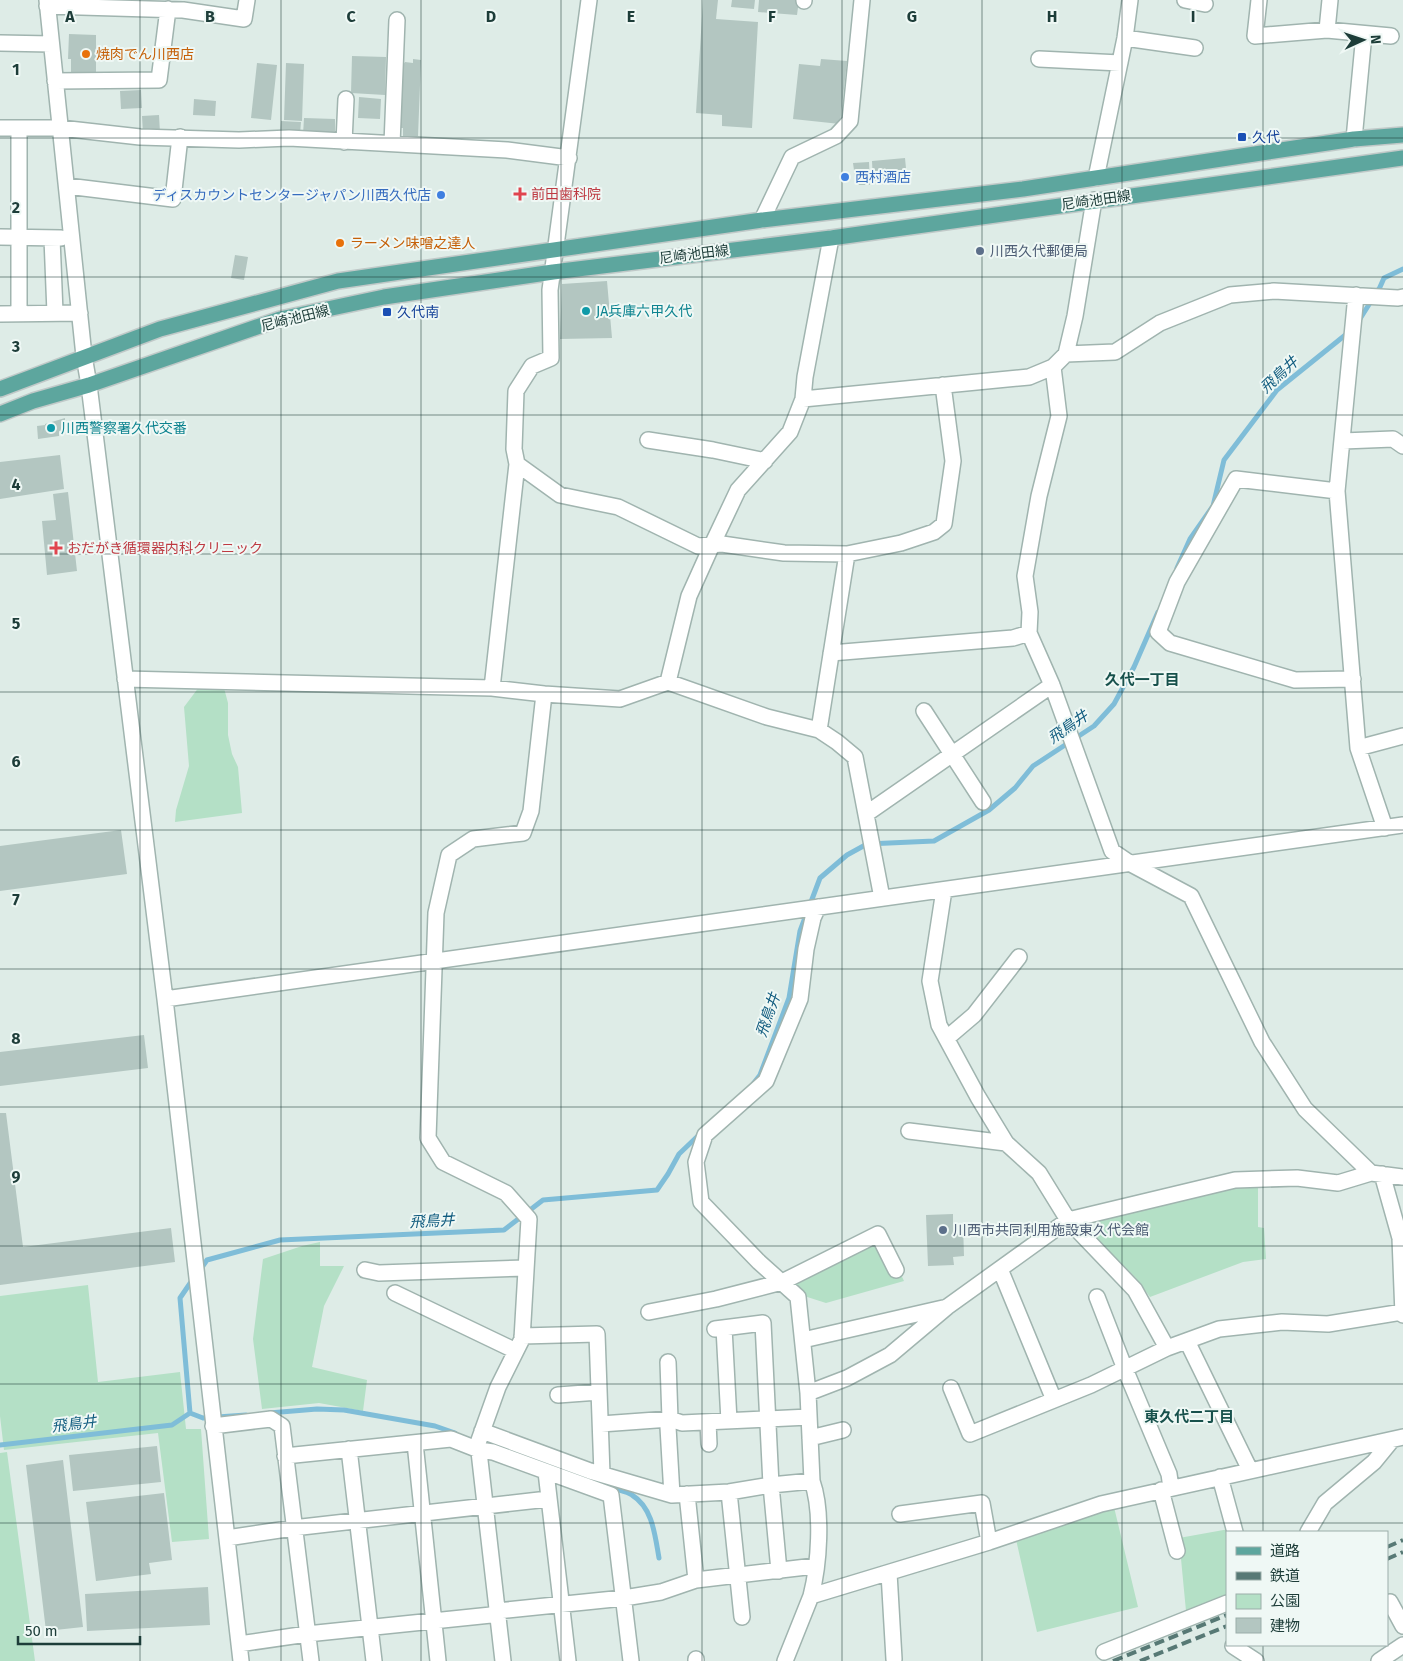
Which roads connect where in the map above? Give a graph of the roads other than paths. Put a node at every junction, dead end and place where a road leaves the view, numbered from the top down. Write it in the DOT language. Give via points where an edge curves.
graph roads {
  1 [pos="247,0"];
  2 [pos="589,0"];
  3 [pos="862,0"];
  4 [pos="1130,0"];
  5 [pos="1185,0"];
  6 [pos="1259,0"];
  7 [pos="1330,0"];
  8 [pos="47,3"];
  9 [pos="1205,4"];
  10 [pos="168,9"];
  11 [pos="397,20"];
  12 [pos="1327,30"];
  13 [pos="1364,34"];
  14 [pos="1391,36"];
  15 [pos="1125,38"];
  16 [pos="0,43"];
  17 [pos="51,44"];
  18 [pos="1195,48"];
  19 [pos="1039,59"];
  20 [pos="1120,63"];
  21 [pos="55,80"];
  22 [pos="346,99"];
  23 [pos="0,124"];
  24 [pos="0,128"];
  25 [pos="18,128"];
  26 [pos="60,128"];
  27 [pos="1403,135"];
  28 [pos="180,137"];
  29 [pos="1354,139"];
  30 [pos="344,142"];
  31 [pos="392,144"];
  32 [pos="569,158"];
  33 [pos="1403,158"];
  34 [pos="1096,178"];
  35 [pos="67,186"];
  36 [pos="1094,200"];
  37 [pos="762,220"];
  38 [pos="0,237"];
  39 [pos="72,237"];
  40 [pos="19,238"];
  41 [pos="52,238"];
  42 [pos="831,238"];
  43 [pos="557,248"];
  44 [pos="553,272"];
  45 [pos="1356,296"];
  46 [pos="1403,297"];
  47 [pos="55,313"];
  48 [pos="80,313"];
  49 [pos="0,314"];
  50 [pos="19,314"];
  51 [pos="1066,354"];
  52 [pos="84,356"];
  53 [pos="1053,367"];
  54 [pos="89,385"];
  55 [pos="943,385"];
  56 [pos="0,389"];
  57 [pos="803,399"];
  58 [pos="0,414"];
  59 [pos="648,440"];
  60 [pos="1343,441"];
  61 [pos="1403,446"];
  62 [pos="765,461"];
  63 [pos="517,464"];
  64 [pos="1337,491"];
  65 [pos="712,545"];
  66 [pos="847,554"];
  67 [pos="1030,633"];
  68 [pos="831,653"];
  69 [pos="125,679"];
  70 [pos="1353,679"];
  71 [pos="668,682"];
  72 [pos="1052,685"];
  73 [pos="492,688"];
  74 [pos="544,694"];
  75 [pos="924,711"];
  76 [pos="819,730"];
  77 [pos="1403,736"];
  78 [pos="1358,748"];
  79 [pos="951,755"];
  80 [pos="983,802"];
  81 [pos="866,814"];
  82 [pos="1403,825"];
  83 [pos="1385,828"];
  84 [pos="1131,864"];
  85 [pos="944,890"];
  86 [pos="882,898"];
  87 [pos="818,907"];
  88 [pos="1019,957"];
  89 [pos="434,960"];
  90 [pos="165,999"];
  91 [pos="947,1038"];
  92 [pos="909,1131"];
  93 [pos="1006,1143"];
  94 [pos="1376,1174"];
  95 [pos="1403,1177"];
  96 [pos="1068,1220"];
  97 [pos="526,1268"];
  98 [pos="1000,1269"];
  99 [pos="365,1270"];
  100 [pos="896,1270"];
  101 [pos="782,1282"];
  102 [pos="395,1293"];
  103 [pos="1097,1297"];
  104 [pos="947,1307"];
  105 [pos="649,1312"];
  106 [pos="1403,1314"];
  107 [pos="522,1336"];
  108 [pos="803,1340"];
  109 [pos="1187,1341"];
  110 [pos="1167,1348"];
  111 [pos="516,1351"];
  112 [pos="668,1362"];
  113 [pos="1125,1369"];
  114 [pos="951,1388"];
  115 [pos="599,1392"];
  116 [pos="808,1393"];
  117 [pos="558,1395"];
  118 [pos="1054,1400"];
  119 [pos="809,1417"];
  120 [pos="670,1419"];
  121 [pos="768,1419"];
  122 [pos="729,1421"];
  123 [pos="708,1422"];
  124 [pos="601,1424"];
  125 [pos="213,1426"];
  126 [pos="843,1430"];
  127 [pos="482,1432"];
  128 [pos="810,1438"];
  129 [pos="1397,1438"];
  130 [pos="415,1443"];
  131 [pos="709,1444"];
  132 [pos="349,1450"];
  133 [pos="479,1450"];
  134 [pos="285,1456"];
  135 [pos="1250,1470"];
  136 [pos="546,1472"];
  137 [pos="602,1474"];
  138 [pos="1220,1477"];
  139 [pos="812,1481"];
  140 [pos="771,1485"];
  141 [pos="1166,1489"];
  142 [pos="728,1492"];
  143 [pos="680,1494"];
  144 [pos="548,1499"];
  145 [pos="485,1505"];
  146 [pos="422,1512"];
  147 [pos="900,1514"];
  148 [pos="357,1520"];
  149 [pos="293,1528"];
  150 [pos="1235,1531"];
  151 [pos="1309,1531"];
  152 [pos="227,1538"];
  153 [pos="989,1542"];
  154 [pos="1177,1550"];
  155 [pos="815,1566"];
  156 [pos="779,1571"];
  157 [pos="889,1573"];
  158 [pos="738,1576"];
  159 [pos="696,1580"];
  160 [pos="811,1596"];
  161 [pos="624,1598"];
  162 [pos="1390,1602"];
  163 [pos="1226,1603"];
  164 [pos="561,1604"];
  165 [pos="497,1611"];
  166 [pos="742,1617"];
  167 [pos="434,1621"];
  168 [pos="1403,1626"];
  169 [pos="370,1627"];
  170 [pos="307,1634"];
  171 [pos="239,1644"];
  172 [pos="1403,1645"];
  173 [pos="1233,1646"];
  174 [pos="891,1650"];
  175 [pos="1104,1652"];
  176 [pos="240,1661"];
  177 [pos="311,1661"];
  178 [pos="374,1661"];
  179 [pos="438,1661"];
  180 [pos="503,1661"];
  181 [pos="568,1661"];
  182 [pos="631,1661"];
  183 [pos="785,1661"];
  184 [pos="1256,1661"];
  185 [pos="1379,1661"];
  1 -- 10 [label="street" via="244,19"];
  2 -- 32 [label="street"];
  3 -- 37 [label="street" via="850,121 836,136 792,158"];
  4 -- 15 [label="street"];
  5 -- 9 [label="street"];
  6 -- 12 [label="street" via="1255,36"];
  7 -- 12 [label="street"];
  8 -- 10 [label="street"];
  8 -- 17 [label="street"];
  10 -- 21 [label="street" via="159,80"];
  11 -- 31 [label="street"];
  12 -- 13 [label="street"];
  13 -- 14 [label="street"];
  13 -- 29 [label="street"];
  15 -- 18 [label="street"];
  15 -- 20 [label="street"];
  16 -- 17 [label="street"];
  17 -- 21 [label="street"];
  19 -- 20 [label="street"];
  20 -- 34 [label="street"];
  21 -- 26 [label="street"];
  22 -- 30 [label="street"];
  23 -- 24 [label="street"];
  24 -- 25 [label="street"];
  25 -- 26 [label="street"];
  25 -- 40 [label="street"];
  26 -- 28 [label="street"];
  26 -- 35 [label="street"];
  27 -- 29 [label="main road, 尼崎池田線"];
  28 -- 30 [label="street"];
  28 -- 35 [label="street" via="173,199"];
  29 -- 34 [label="main road, 尼崎池田線"];
  30 -- 31 [label="street"];
  31 -- 32 [label="street" via="508,150"];
  32 -- 43 [label="street"];
  33 -- 36 [label="main road, 尼崎池田線"];
  34 -- 37 [label="main road, 尼崎池田線" via="1023,190"];
  35 -- 39 [label="street"];
  36 -- 42 [label="main road, 尼崎池田線"];
  36 -- 51 [label="street"];
  37 -- 43 [label="main road, 尼崎池田線"];
  38 -- 40 [label="street"];
  39 -- 41 [label="street"];
  39 -- 48 [label="street"];
  40 -- 41 [label="street"];
  40 -- 50 [label="street"];
  41 -- 47 [label="street"];
  42 -- 44 [label="main road, 尼崎池田線"];
  42 -- 57 [label="street"];
  43 -- 44 [label="street"];
  43 -- 52 [label="main road, 尼崎池田線" via="338,281 160,329"];
  44 -- 54 [label="main road, 尼崎池田線" via="384,297 280,319"];
  44 -- 63 [label="street" via="550,290 552,358 532,366 516,392 514,449"];
  45 -- 46 [label="street"];
  45 -- 51 [label="street" via="1274,291 1230,295 1160,324 1115,352"];
  45 -- 60 [label="street"];
  47 -- 48 [label="street"];
  47 -- 50 [label="street"];
  48 -- 52 [label="street"];
  49 -- 50 [label="street"];
  51 -- 53 [label="street"];
  52 -- 54 [label="street"];
  52 -- 56 [label="main road, 尼崎池田線"];
  53 -- 55 [label="street" via="1029,377"];
  53 -- 67 [label="street" via="1059,416 1039,496 1025,576"];
  54 -- 58 [label="main road, 尼崎池田線"];
  54 -- 69 [label="street"];
  55 -- 57 [label="street"];
  55 -- 66 [label="street" via="953,461 944,524 934,532 901,543"];
  57 -- 62 [label="street" via="790,432"];
  59 -- 62 [label="street"];
  60 -- 61 [label="street" via="1393,439"];
  60 -- 64 [label="street"];
  62 -- 65 [label="street" via="738,490"];
  63 -- 65 [label="street" via="560,495 618,507 698,546"];
  63 -- 73 [label="street"];
  64 -- 70 [label="street"];
  64 -- 70 [label="street" via="1236,479 1177,582 1158,632 1170,643 1295,680"];
  65 -- 66 [label="street" via="784,553"];
  65 -- 71 [label="street" via="689,596"];
  66 -- 68 [label="street"];
  67 -- 68 [label="street" via="1013,638"];
  67 -- 72 [label="street"];
  68 -- 76 [label="street"];
  69 -- 73 [label="street"];
  69 -- 90 [label="street"];
  70 -- 78 [label="street"];
  71 -- 74 [label="street" via="620,699"];
  71 -- 76 [label="street" via="767,717"];
  72 -- 79 [label="street"];
  72 -- 84 [label="street" via="1112,851"];
  73 -- 74 [label="street"];
  74 -- 89 [label="street" via="531,811 523,833 473,839 448,855 436,913"];
  75 -- 79 [label="street"];
  76 -- 81 [label="street" via="854,756"];
  77 -- 78 [label="street"];
  78 -- 83 [label="street"];
  79 -- 80 [label="street"];
  79 -- 81 [label="street"];
  81 -- 86 [label="street"];
  82 -- 83 [label="street"];
  83 -- 84 [label="street"];
  84 -- 85 [label="street"];
  84 -- 94 [label="street" via="1191,896 1262,1042 1305,1109"];
  85 -- 86 [label="street"];
  85 -- 91 [label="street" via="930,981 940,1025"];
  86 -- 87 [label="street"];
  87 -- 89 [label="street"];
  87 -- 101 [label="street" via="806,949 800,999 766,1081 705,1135 696,1162 700,1202"];
  88 -- 91 [label="street" via="974,1016"];
  89 -- 90 [label="street"];
  89 -- 97 [label="street" via="428,1138 443,1162 506,1193 529,1219"];
  90 -- 125 [label="street"];
  91 -- 93 [label="street"];
  92 -- 93 [label="street"];
  93 -- 96 [label="street" via="1039,1173"];
  94 -- 95 [label="street"];
  94 -- 96 [label="street" via="1338,1183 1297,1178 1235,1180"];
  94 -- 106 [label="street" via="1400,1238"];
  96 -- 98 [label="street"];
  96 -- 110 [label="street" via="1135,1290"];
  97 -- 99 [label="street" via="379,1273"];
  97 -- 107 [label="street"];
  98 -- 104 [label="street"];
  98 -- 118 [label="street"];
  100 -- 101 [label="street" via="878,1234"];
  101 -- 105 [label="street"];
  101 -- 108 [label="street" via="798,1297"];
  102 -- 111 [label="street"];
  103 -- 113 [label="street"];
  104 -- 108 [label="street"];
  104 -- 116 [label="street" via="890,1356"];
  106 -- 109 [label="street" via="1328,1324 1282,1322 1218,1329"];
  107 -- 111 [label="street"];
  107 -- 115 [label="street" via="597,1334"];
  108 -- 116 [label="street"];
  109 -- 110 [label="street"];
  109 -- 135 [label="street"];
  110 -- 113 [label="street"];
  111 -- 127 [label="street" via="498,1387"];
  112 -- 120 [label="street"];
  113 -- 118 [label="street"];
  113 -- 141 [label="street" via="1169,1474"];
  114 -- 118 [label="street" via="970,1434"];
  115 -- 117 [label="street"];
  115 -- 124 [label="street"];
  116 -- 119 [label="street"];
  119 -- 121 [label="street"];
  119 -- 128 [label="street"];
  120 -- 123 [label="street" via="682,1423"];
  120 -- 124 [label="street"];
  120 -- 143 [label="street" via="668,1427"];
  121 -- 122 [label="street"];
  121 -- 122 [label="street" via="763,1323 720,1328"];
  121 -- 140 [label="street"];
  122 -- 123 [label="street"];
  123 -- 131 [label="street"];
  124 -- 137 [label="street"];
  125 -- 134 [label="street" via="271,1419 282,1426"];
  125 -- 152 [label="street"];
  126 -- 128 [label="street"];
  127 -- 133 [label="street"];
  127 -- 137 [label="street"];
  128 -- 139 [label="street"];
  129 -- 135 [label="street"];
  129 -- 151 [label="street" via="1325,1503"];
  130 -- 132 [label="street"];
  130 -- 133 [label="street" via="451,1439"];
  130 -- 146 [label="street"];
  132 -- 134 [label="street"];
  132 -- 148 [label="street"];
  133 -- 136 [label="street"];
  133 -- 145 [label="street"];
  134 -- 149 [label="street"];
  135 -- 138 [label="street"];
  136 -- 144 [label="street"];
  136 -- 161 [label="street" via="611,1495"];
  137 -- 143 [label="street"];
  138 -- 141 [label="street"];
  138 -- 150 [label="street"];
  139 -- 140 [label="street"];
  139 -- 155 [label="street" via="816,1494 818,1546"];
  140 -- 142 [label="street"];
  140 -- 156 [label="street"];
  141 -- 153 [label="street" via="1102,1504"];
  141 -- 154 [label="street"];
  142 -- 143 [label="street"];
  142 -- 158 [label="street"];
  143 -- 159 [label="street"];
  144 -- 145 [label="street"];
  144 -- 164 [label="street"];
  145 -- 146 [label="street"];
  145 -- 165 [label="street"];
  146 -- 148 [label="street"];
  146 -- 167 [label="street"];
  147 -- 153 [label="street" via="982,1503"];
  148 -- 149 [label="street"];
  148 -- 169 [label="street"];
  149 -- 152 [label="street"];
  149 -- 170 [label="street"];
  152 -- 171 [label="street"];
  153 -- 157 [label="street"];
  155 -- 156 [label="street"];
  155 -- 160 [label="street"];
  156 -- 158 [label="street"];
  157 -- 160 [label="street"];
  157 -- 174 [label="street"];
  158 -- 159 [label="street"];
  158 -- 166 [label="street"];
  159 -- 161 [label="street" via="661,1592"];
  160 -- 183 [label="street"];
  161 -- 164 [label="street"];
  161 -- 182 [label="street"];
  162 -- 168 [label="street"];
  163 -- 175 [label="street"];
  164 -- 165 [label="street"];
  164 -- 181 [label="street"];
  165 -- 167 [label="street" via="491,1615"];
  165 -- 180 [label="street"];
  167 -- 169 [label="street"];
  167 -- 179 [label="street"];
  169 -- 170 [label="street"];
  169 -- 178 [label="street"];
  170 -- 171 [label="street"];
  170 -- 177 [label="street"];
  171 -- 176 [label="street"];
  172 -- 185 [label="street"];
  173 -- 184 [label="street"];
}
